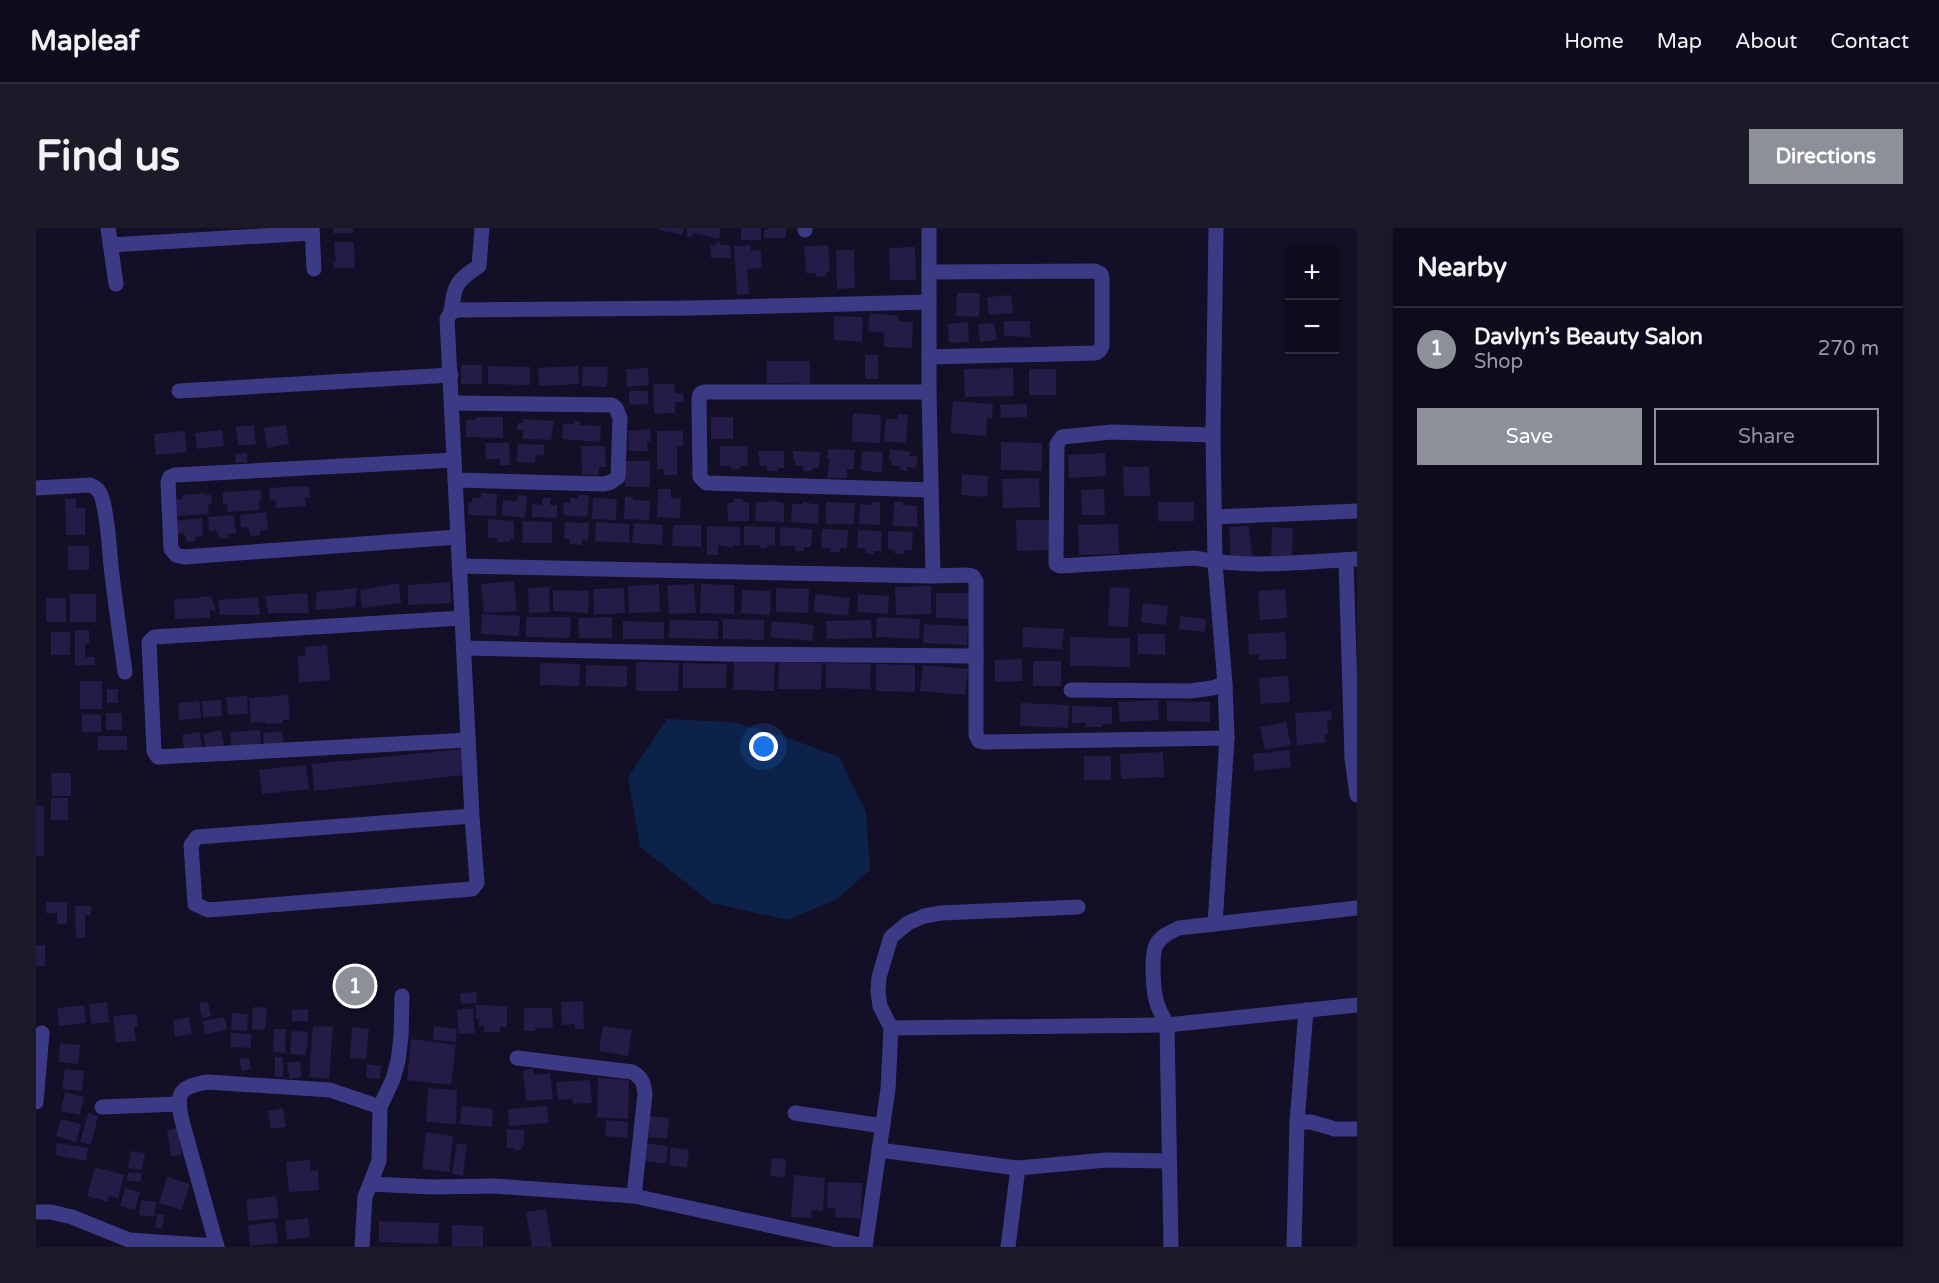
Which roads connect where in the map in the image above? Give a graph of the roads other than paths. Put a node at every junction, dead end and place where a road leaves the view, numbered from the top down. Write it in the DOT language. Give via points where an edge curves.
graph roads {
  1 [pos="108,228"];
  2 [pos="482,228"];
  3 [pos="929,228"];
  4 [pos="1216,228"];
  5 [pos="312,231"];
  6 [pos="210,234"];
  7 [pos="110,245"];
  8 [pos="314,269"];
  9 [pos="929,272"];
  10 [pos="116,284"];
  11 [pos="929,302"];
  12 [pos="451,312"];
  13 [pos="929,357"];
  14 [pos="451,375"];
  15 [pos="179,392"];
  16 [pos="929,392"];
  17 [pos="453,403"];
  18 [pos="1213,435"];
  19 [pos="454,460"];
  20 [pos="455,480"];
  21 [pos="36,488"];
  22 [pos="931,490"];
  23 [pos="1357,511"];
  24 [pos="1215,517"];
  25 [pos="458,537"];
  26 [pos="1351,559"];
  27 [pos="1215,563"];
  28 [pos="460,566"];
  29 [pos="933,576"];
  30 [pos="462,618"];
  31 [pos="464,648"];
  32 [pos="976,656"];
  33 [pos="125,672"];
  34 [pos="1225,684"];
  35 [pos="1071,690"];
  36 [pos="1227,738"];
  37 [pos="468,740"];
  38 [pos="1357,795"];
  39 [pos="472,816"];
  40 [pos="1078,907"];
  41 [pos="1357,908"];
  42 [pos="1215,924"];
  43 [pos="402,996"];
  44 [pos="1357,1005"];
  45 [pos="1306,1010"];
  46 [pos="1167,1026"];
  47 [pos="891,1028"];
  48 [pos="42,1033"];
  49 [pos="517,1058"];
  50 [pos="36,1102"];
  51 [pos="178,1104"];
  52 [pos="102,1107"];
  53 [pos="380,1107"];
  54 [pos="795,1113"];
  55 [pos="1297,1122"];
  56 [pos="883,1126"];
  57 [pos="1357,1129"];
  58 [pos="879,1150"];
  59 [pos="1168,1161"];
  60 [pos="1018,1168"];
  61 [pos="370,1184"];
  62 [pos="634,1196"];
  63 [pos="36,1212"];
  64 [pos="217,1246"];
  65 [pos="362,1247"];
  66 [pos="865,1247"];
  67 [pos="1008,1247"];
  68 [pos="1171,1247"];
  69 [pos="1294,1247"];
  1 -- 7 [label="street"];
  2 -- 12 [label="street" via="479,266 454,286"];
  3 -- 9 [label="street"];
  4 -- 18 [label="street"];
  5 -- 6 [label="street"];
  5 -- 8 [label="street"];
  6 -- 7 [label="street"];
  7 -- 10 [label="street"];
  9 -- 11 [label="street"];
  9 -- 13 [label="street" via="1095,271 1102,279 1101,346 1096,353"];
  11 -- 12 [label="street"];
  11 -- 13 [label="street"];
  12 -- 14 [label="street" via="447,319"];
  13 -- 16 [label="street"];
  14 -- 15 [label="street"];
  14 -- 17 [label="street"];
  16 -- 22 [label="street"];
  16 -- 22 [label="street" via="704,392 699,399 700,477 706,483"];
  17 -- 19 [label="street"];
  17 -- 20 [label="street" via="612,405 620,418 618,477 611,482"];
  18 -- 24 [label="street"];
  18 -- 27 [label="street" via="1111,432 1062,437 1057,444 1056,561 1060,566 1195,558"];
  19 -- 20 [label="street"];
  19 -- 25 [label="street" via="175,475 168,482 171,549 184,557"];
  20 -- 25 [label="street"];
  21 -- 33 [label="street" via="90,485 102,497"];
  22 -- 29 [label="street"];
  23 -- 24 [label="street"];
  24 -- 27 [label="street"];
  25 -- 28 [label="street"];
  26 -- 27 [label="street" via="1284,564"];
  26 -- 38 [label="street" via="1352,758"];
  27 -- 34 [label="street"];
  28 -- 29 [label="street"];
  28 -- 30 [label="street"];
  29 -- 32 [label="street" via="968,575 976,581"];
  30 -- 31 [label="street"];
  30 -- 37 [label="street" via="154,637 149,642 149,653 154,751 158,757"];
  31 -- 32 [label="street"];
  31 -- 37 [label="street"];
  32 -- 36 [label="street" via="979,741"];
  34 -- 35 [label="street" via="1190,691"];
  34 -- 36 [label="street"];
  36 -- 42 [label="street"];
  37 -- 39 [label="street"];
  39 -- 39 [label="street" via="477,883 472,889 208,910 195,904 191,845 197,837"];
  40 -- 47 [label="street" via="941,913 908,923 891,937 879,977 880,1006"];
  41 -- 42 [label="street"];
  42 -- 46 [label="street" via="1179,928 1164,934 1156,944 1154,988"];
  43 -- 53 [label="street" via="398,1061"];
  44 -- 45 [label="street"];
  45 -- 46 [label="street"];
  45 -- 55 [label="street"];
  46 -- 47 [label="street"];
  46 -- 59 [label="street"];
  47 -- 56 [label="street"];
  48 -- 50 [label="street"];
  49 -- 62 [label="street" via="639,1075 645,1094"];
  51 -- 52 [label="street"];
  51 -- 53 [label="street" via="182,1090 208,1082 330,1090"];
  51 -- 64 [label="street"];
  53 -- 61 [label="street" via="379,1161"];
  54 -- 56 [label="street"];
  55 -- 57 [label="street"];
  55 -- 69 [label="street"];
  56 -- 58 [label="street"];
  58 -- 60 [label="street"];
  58 -- 66 [label="street"];
  59 -- 60 [label="street" via="1106,1160"];
  59 -- 68 [label="street"];
  60 -- 67 [label="street"];
  61 -- 62 [label="street" via="494,1186"];
  61 -- 65 [label="street" via="365,1197"];
  62 -- 66 [label="street"];
  63 -- 64 [label="street" via="72,1216 129,1240"];
}
